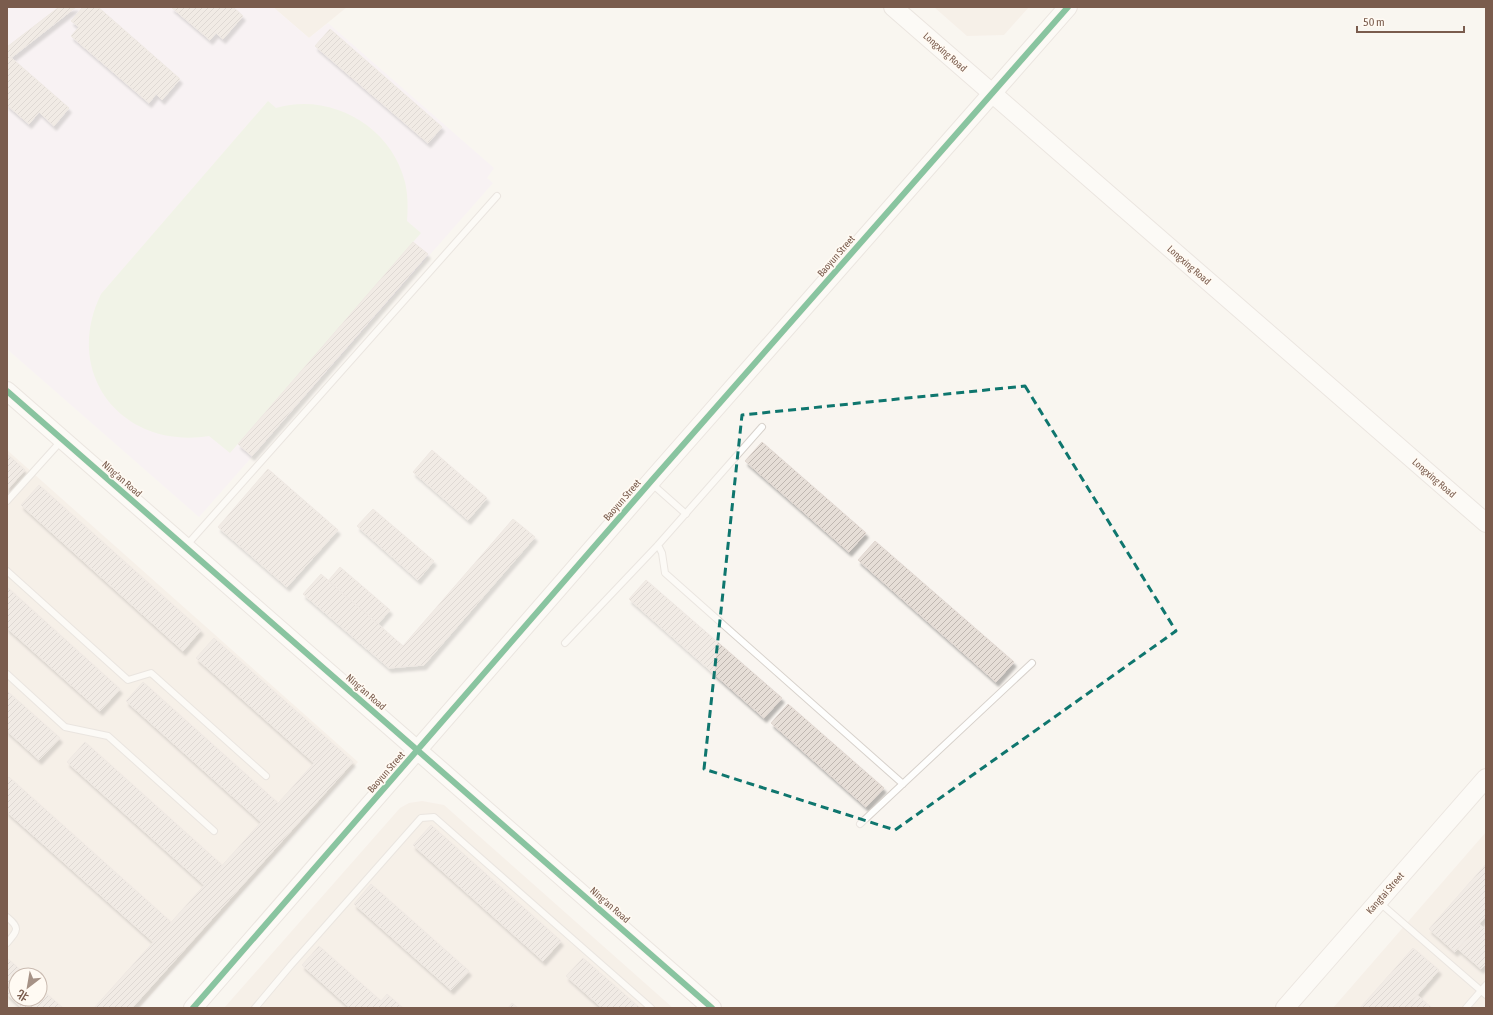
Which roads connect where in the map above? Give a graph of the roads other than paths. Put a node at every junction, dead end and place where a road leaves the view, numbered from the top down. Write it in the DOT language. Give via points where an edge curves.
graph roads {
  1 [pos="893,7"];
  2 [pos="1068,7"];
  3 [pos="992,94"];
  4 [pos="497,196"];
  5 [pos="7,391"];
  6 [pos="762,428"];
  7 [pos="63,440"];
  8 [pos="650,483"];
  9 [pos="7,501"];
  10 [pos="686,514"];
  11 [pos="1486,523"];
  12 [pos="658,545"];
  13 [pos="185,547"];
  14 [pos="7,571"];
  15 [pos="565,643"];
  16 [pos="1032,663"];
  17 [pos="7,674"];
  18 [pos="417,750"];
  19 [pos="266,776"];
  20 [pos="1486,778"];
  21 [pos="903,784"];
  22 [pos="860,824"];
  23 [pos="214,831"];
  24 [pos="1378,901"];
  25 [pos="7,917"];
  26 [pos="7,943"];
  27 [pos="1486,985"];
  28 [pos="1483,993"];
  29 [pos="193,1008"];
  30 [pos="255,1008"];
  31 [pos="651,1008"];
  32 [pos="712,1008"];
  33 [pos="1285,1008"];
  34 [pos="1466,1008"];
  1 -- 3 [label="street, Longxing Road"];
  2 -- 3 [label="street, Baoyun Street"];
  3 -- 8 [label="street, Baoyun Street"];
  3 -- 11 [label="street, Longxing Road"];
  4 -- 13 [label="lane"];
  5 -- 7 [label="street, Ning'an Road"];
  6 -- 10 [label="lane"];
  7 -- 9 [label="lane"];
  7 -- 13 [label="street, Ning'an Road"];
  8 -- 10 [label="lane"];
  8 -- 18 [label="street, Baoyun Street"];
  10 -- 12 [label="lane"];
  12 -- 15 [label="lane"];
  12 -- 21 [label="lane" via="662,552 665,573"];
  13 -- 18 [label="street, Ning'an Road"];
  14 -- 19 [label="lane" via="128,680 151,673"];
  16 -- 21 [label="lane"];
  17 -- 23 [label="lane" via="65,727 108,736"];
  18 -- 29 [label="street, Baoyun Street"];
  18 -- 32 [label="street, Ning'an Road"];
  20 -- 24 [label="street, Kangtai Street"];
  21 -- 22 [label="lane"];
  24 -- 28 [label="lane"];
  24 -- 33 [label="street, Kangtai Street"];
  25 -- 26 [label="lane" via="16,924 16,929"];
  27 -- 28 [label="lane"];
  28 -- 34 [label="lane"];
  30 -- 31 [label="lane" via="421,818 434,817"];
}
